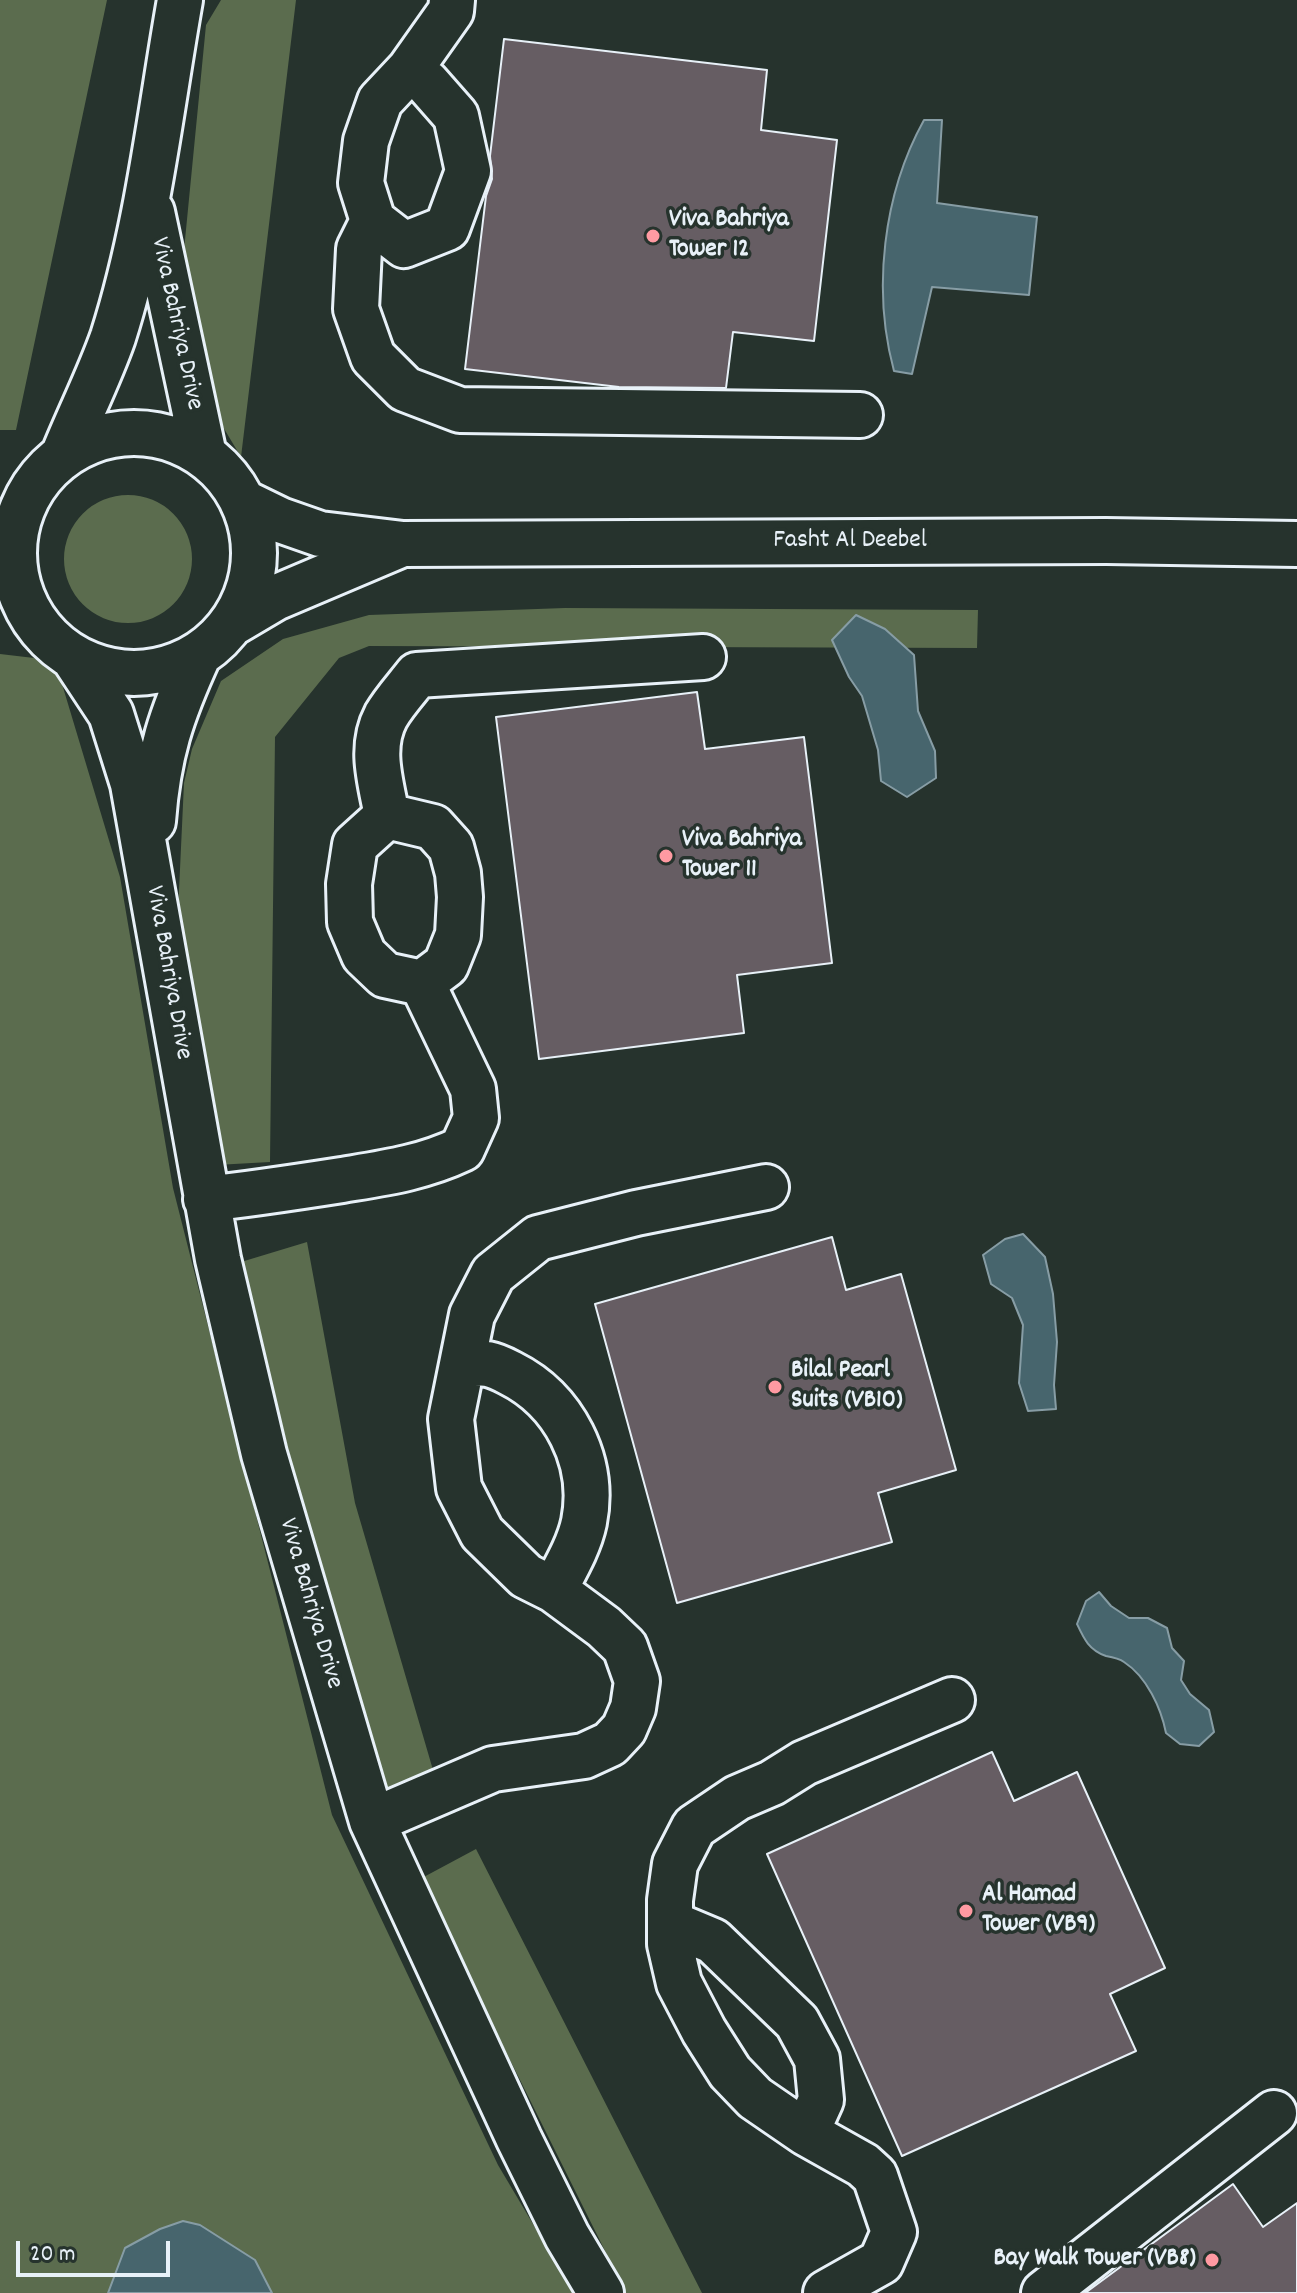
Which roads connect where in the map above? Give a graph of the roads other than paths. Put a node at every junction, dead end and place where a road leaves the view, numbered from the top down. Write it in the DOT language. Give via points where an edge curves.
graph roads {
  1 [pos="180,0"];
  2 [pos="452,0"];
  3 [pos="410,69"];
  4 [pos="149,194"];
  5 [pos="373,221"];
  6 [pos="860,415"];
  7 [pos="204,455"];
  8 [pos="33,479"];
  9 [pos="243,502"];
  10 [pos="403,544"];
  11 [pos="1297,544"];
  12 [pos="0,620"];
  13 [pos="231,624"];
  14 [pos="59,646"];
  15 [pos="199,654"];
  16 [pos="703,657"];
  17 [pos="387,816"];
  18 [pos="149,871"];
  19 [pos="422,983"];
  20 [pos="766,1187"];
  21 [pos="206,1199"];
  22 [pos="464,1365"];
  23 [pos="554,1590"];
  24 [pos="952,1700"];
  25 [pos="372,1821"];
  26 [pos="670,1923"];
  27 [pos="1274,2113"];
  28 [pos="806,2133"];
  29 [pos="601,2293"];
  30 [pos="826,2293"];
  31 [pos="1044,2293"];
  1 -- 4 [label="street, Viva Bahriya Drive"];
  2 -- 3 [label="street" via="451,11"];
  3 -- 5 [label="street" via="380,101 366,141 361,183"];
  3 -- 5 [label="street" via="456,116 468,171 447,228 404,245"];
  4 -- 7 [label="street, Viva Bahriya Drive"];
  4 -- 8 [label="street, Viva Bahriya Drive" via="112,339"];
  5 -- 6 [label="street" via="359,249 356,309 373,357 405,389 460,410"];
  7 -- 8 [label="street" via="170,438 133,432 96,438"];
  7 -- 9 [label="street"];
  8 -- 14 [label="street" via="18,520 14,560 22,599"];
  9 -- 10 [label="street, Fasht Al Deebel" via="320,534"];
  9 -- 13 [label="street" via="252,533 253,565 246,596"];
  10 -- 11 [label="street, Fasht Al Deebel"];
  10 -- 13 [label="street, Fasht Al Deebel" via="275,598"];
  12 -- 14 [label="street"];
  13 -- 15 [label="street"];
  14 -- 15 [label="street" via="104,670 137,674 169,668"];
  14 -- 18 [label="street, Viva Bahriya Drive" via="111,714 133,784"];
  15 -- 18 [label="street, Viva Bahriya Drive" via="161,753"];
  16 -- 17 [label="street" via="417,675 386,716 377,741"];
  17 -- 19 [label="street" via="355,845 350,922 364,955 385,975"];
  17 -- 19 [label="street" via="433,827 451,847 458,873 458,935 446,965"];
  18 -- 21 [label="street, Viva Bahriya Drive"];
  19 -- 21 [label="street" via="473,1089 476,1118 462,1149 434,1163 398,1171"];
  20 -- 22 [label="street" via="538,1238 493,1274 472,1315"];
  21 -- 25 [label="street, Viva Bahriya Drive" via="264,1454"];
  22 -- 23 [label="street" via="451,1419 459,1488 482,1533 526,1576"];
  22 -- 23 [label="street" via="495,1364 539,1390 567,1422 575,1442 585,1494 584,1522"];
  23 -- 25 [label="street" via="625,1647 637,1681 624,1729 610,1744 584,1756 493,1769"];
  24 -- 26 [label="street" via="804,1763 694,1827 675,1864"];
  25 -- 29 [label="street, Viva Bahriya Drive" via="526,2153"];
  26 -- 28 [label="street" via="679,1983 730,2072 755,2098"];
  26 -- 28 [label="street" via="713,1941 797,2022 817,2059 821,2100"];
  27 -- 31 [label="street"];
  28 -- 30 [label="street" via="875,2176 894,2232 881,2262"];
}
